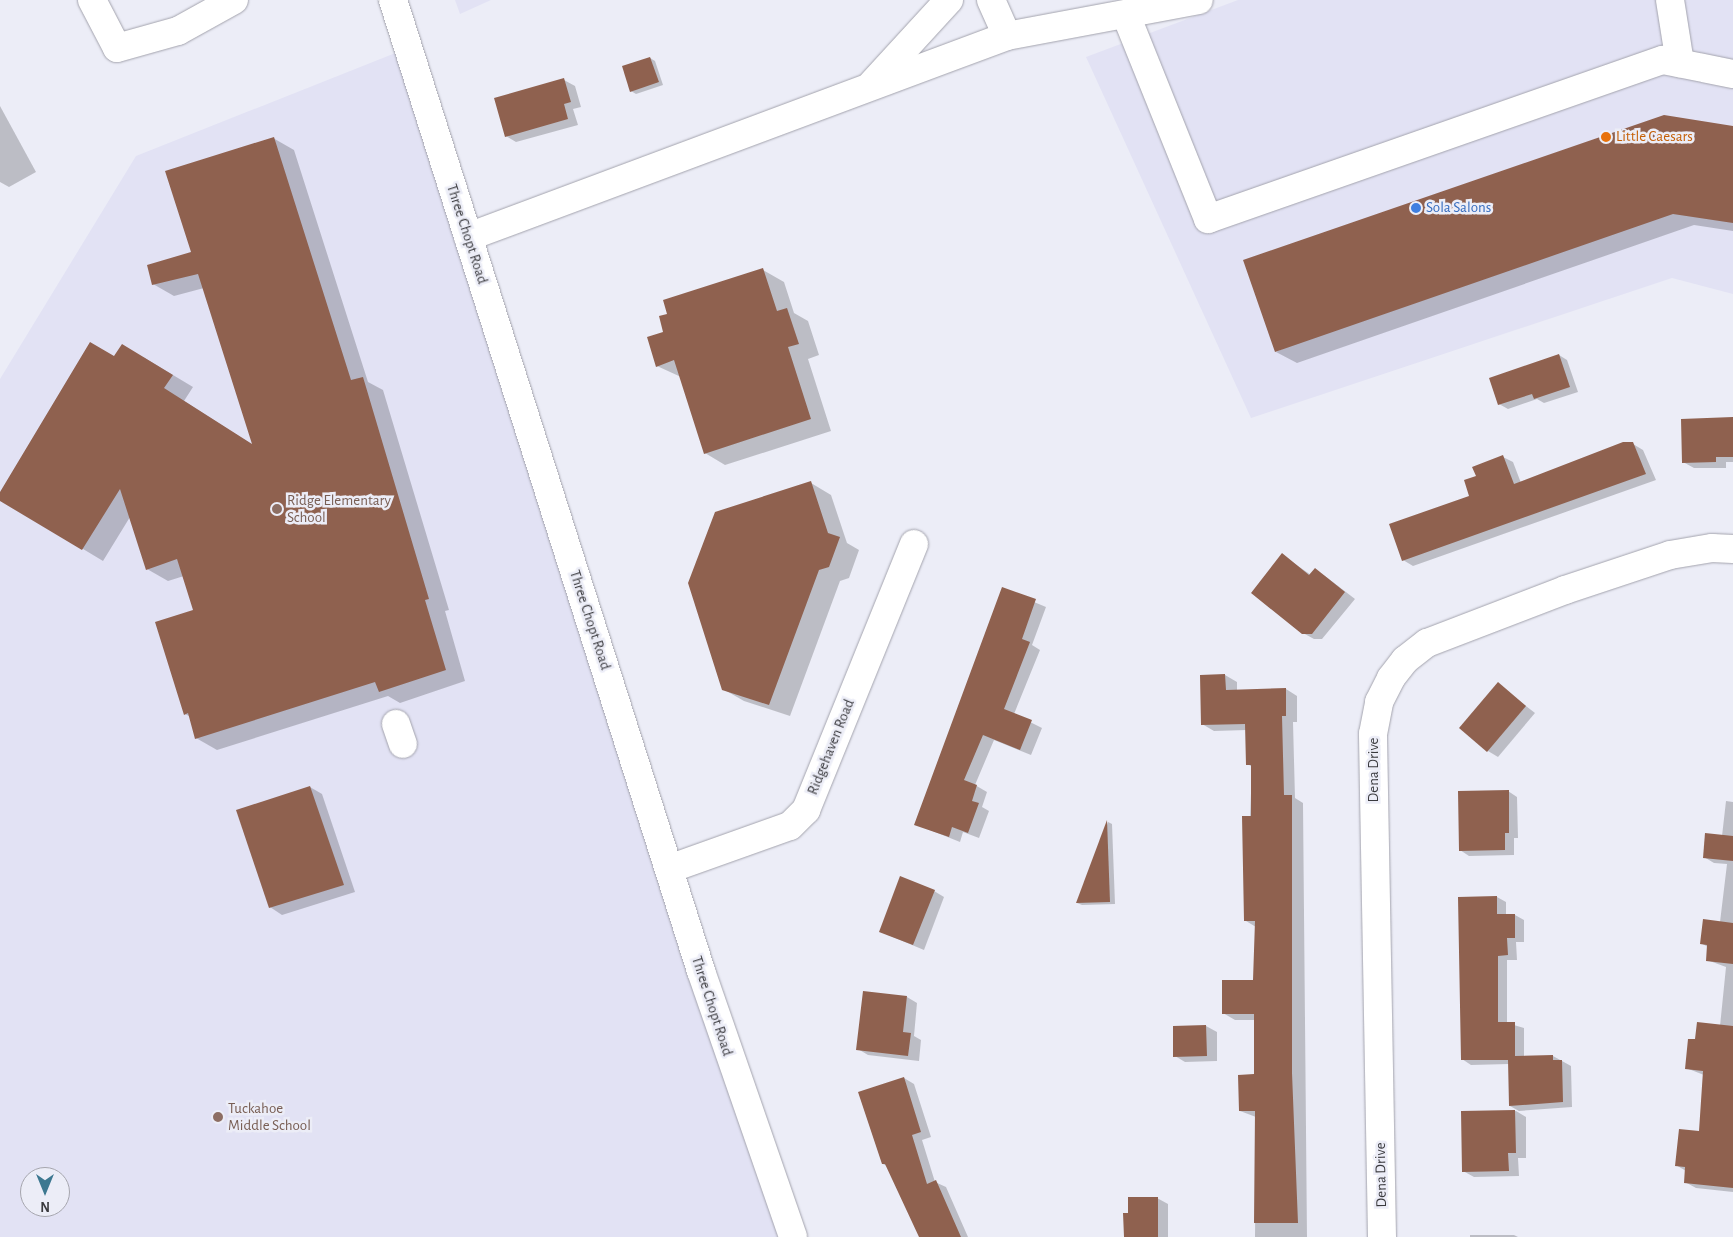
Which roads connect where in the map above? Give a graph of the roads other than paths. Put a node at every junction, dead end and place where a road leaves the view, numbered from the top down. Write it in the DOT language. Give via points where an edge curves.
graph roads {
  1 [pos="92,0"];
  2 [pos="234,0"];
  3 [pos="393,0"];
  4 [pos="949,0"];
  5 [pos="991,0"];
  6 [pos="1199,0"];
  7 [pos="1670,0"];
  8 [pos="1126,15"];
  9 [pos="1007,36"];
  10 [pos="1680,63"];
  11 [pos="1733,74"];
  12 [pos="870,86"];
  13 [pos="468,237"];
  14 [pos="914,544"];
  15 [pos="1733,549"];
  16 [pos="669,869"];
  17 [pos="793,1237"];
  18 [pos="1382,1237"];
  1 -- 2 [label="street" via="117,48 178,31"];
  3 -- 13 [label="street, Three Chopt Road"];
  4 -- 12 [label="street"];
  5 -- 9 [label="street"];
  6 -- 8 [label="street"];
  7 -- 10 [label="street"];
  8 -- 9 [label="street"];
  8 -- 10 [label="street" via="1208,219 1663,60"];
  9 -- 12 [label="street"];
  10 -- 11 [label="street"];
  12 -- 13 [label="street"];
  13 -- 16 [label="street, Three Chopt Road"];
  14 -- 16 [label="street, Ridgehaven Road" via="806,810 790,826"];
  15 -- 18 [label="street, Dena Drive" via="1712,548 1670,555 1556,593 1427,644 1405,660 1390,678 1379,702 1373,734"];
  16 -- 17 [label="street, Three Chopt Road" via="753,1128"];
}
